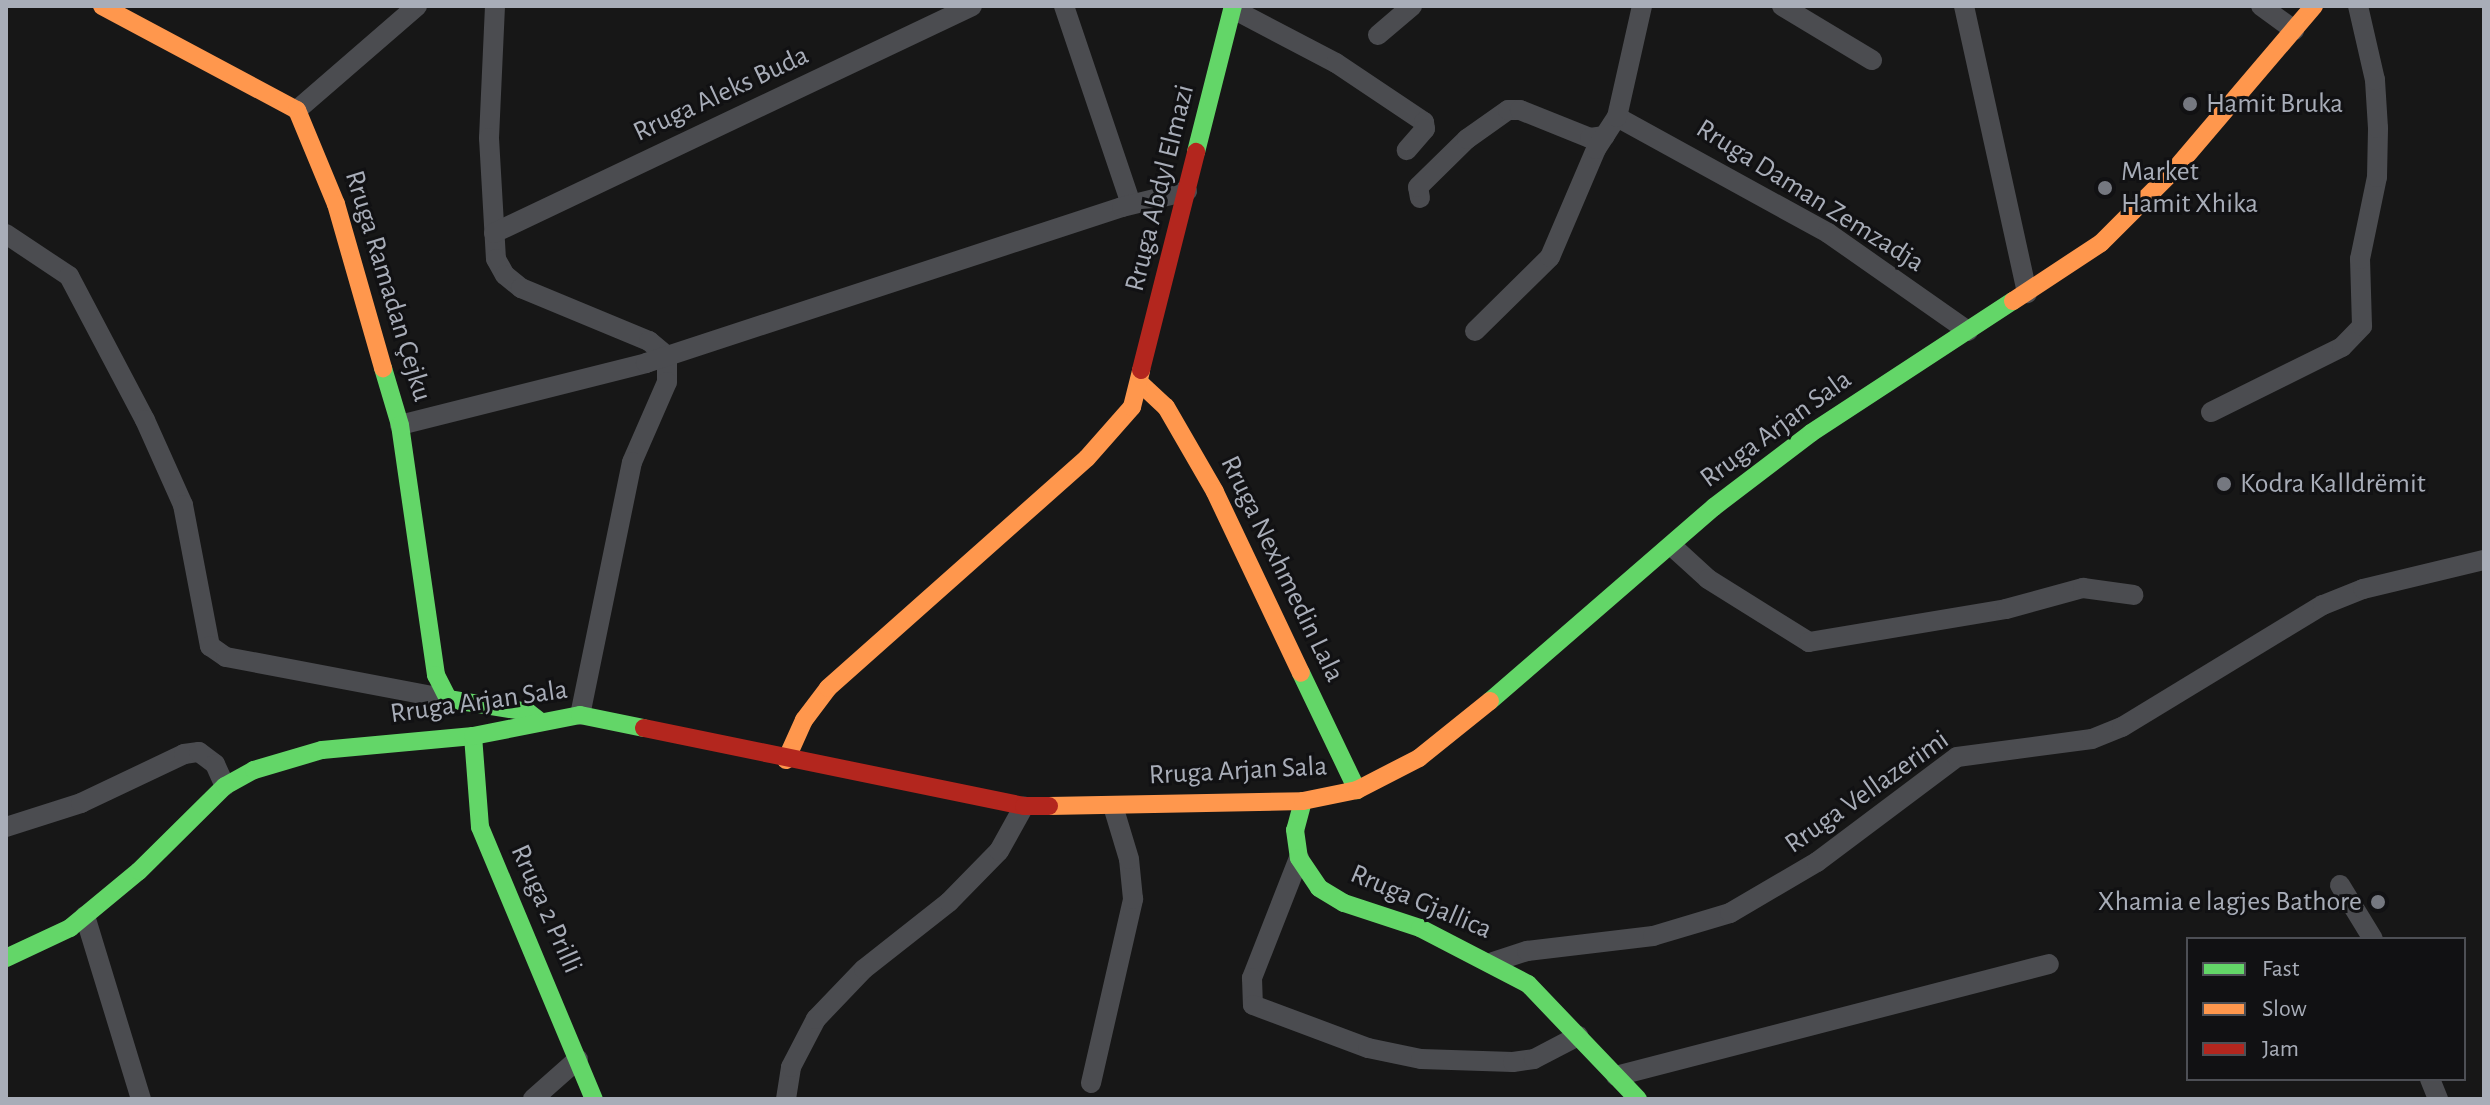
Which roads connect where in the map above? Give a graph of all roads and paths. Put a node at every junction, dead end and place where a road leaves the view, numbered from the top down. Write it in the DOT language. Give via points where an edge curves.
graph roads {
  1 [pos="102,6"];
  2 [pos="417,6"];
  3 [pos="495,6"];
  4 [pos="972,6"];
  5 [pos="1064,6"];
  6 [pos="1412,6"];
  7 [pos="1642,6"];
  8 [pos="1782,6"];
  9 [pos="1964,6"];
  10 [pos="2261,6"];
  11 [pos="2314,6"];
  12 [pos="2358,6"];
  13 [pos="1233,8"];
  14 [pos="949,11"];
  15 [pos="2294,30"];
  16 [pos="1378,35"];
  17 [pos="1872,60"];
  18 [pos="297,110"];
  19 [pos="1617,117"];
  20 [pos="1605,136"];
  21 [pos="1407,150"];
  22 [pos="1187,191"];
  23 [pos="1420,198"];
  24 [pos="1131,204"];
  25 [pos="494,233"];
  26 [pos="6,234"];
  27 [pos="2027,293"];
  28 [pos="1475,331"];
  29 [pos="1968,331"];
  30 [pos="667,356"];
  31 [pos="1140,383"];
  32 [pos="2211,412"];
  33 [pos="400,425"];
  34 [pos="1673,547"];
  35 [pos="2484,560"];
  36 [pos="2134,595"];
  37 [pos="448,699"];
  38 [pos="580,715"];
  39 [pos="541,722"];
  40 [pos="473,736"];
  41 [pos="786,760"];
  42 [pos="225,786"];
  43 [pos="1357,790"];
  44 [pos="1303,801"];
  45 [pos="1024,806"];
  46 [pos="1113,806"];
  47 [pos="6,827"];
  48 [pos="1299,858"];
  49 [pos="2340,885"];
  50 [pos="85,916"];
  51 [pos="2372,937"];
  52 [pos="6,958"];
  53 [pos="1493,962"];
  54 [pos="2049,964"];
  55 [pos="1578,1036"];
  56 [pos="578,1059"];
  57 [pos="1616,1076"];
  58 [pos="1091,1083"];
  59 [pos="141,1099"];
  60 [pos="533,1099"];
  61 [pos="594,1099"];
  62 [pos="786,1099"];
  63 [pos="1638,1099"];
  1 -- 18 [label="street"];
  2 -- 18 [label="street"];
  3 -- 25 [label="street" via="489,122"];
  4 -- 14 [label="street, Rruga Aleks Buda"];
  5 -- 24 [label="street"];
  6 -- 16 [label="street"];
  7 -- 19 [label="street"];
  8 -- 17 [label="street"];
  9 -- 27 [label="street"];
  10 -- 15 [label="street"];
  11 -- 15 [label="street, Rruga Arjan Sala"];
  12 -- 32 [label="street" via="2375,80 2378,128 2377,177 2360,259 2362,326 2342,347"];
  13 -- 21 [label="street" via="1336,63 1424,122 1425,129"];
  13 -- 22 [label="street, Rruga Abdyl Elmazi"];
  14 -- 25 [label="street, Rruga Aleks Buda"];
  15 -- 27 [label="street, Rruga Arjan Sala" via="2143,204 2101,243"];
  18 -- 33 [label="street, Rruga Ramadan Çejku" via="336,204"];
  19 -- 20 [label="street"];
  19 -- 29 [label="street, Rruga Daman Zemzadja" via="1828,233"];
  20 -- 23 [label="street" via="1590,138 1508,110 1467,139 1418,187"];
  20 -- 28 [label="street" via="1550,257"];
  22 -- 24 [label="street"];
  22 -- 31 [label="street, Rruga Abdyl Elmazi"];
  24 -- 30 [label="street"];
  25 -- 30 [label="street" via="496,259 521,288 649,341"];
  26 -- 37 [label="street" via="69,276 145,420 183,505 210,646 226,657"];
  27 -- 29 [label="street, Rruga Arjan Sala"];
  29 -- 34 [label="street, Rruga Arjan Sala" via="1811,433 1714,507"];
  30 -- 33 [label="street"];
  30 -- 38 [label="street" via="667,382 632,462"];
  31 -- 41 [label="street, Rruga Abdyl Elmazi" via="1120,427 828,688 804,720"];
  31 -- 43 [label="street, Rruga Nexhmedin Lala" via="1166,407 1202,468"];
  33 -- 37 [label="street, Rruga Ramadan Çejku" via="436,675"];
  34 -- 36 [label="street" via="1708,579 1809,642 2006,609 2083,588"];
  34 -- 43 [label="street, Rruga Arjan Sala" via="1445,738"];
  35 -- 53 [label="street, Rruga Vellazerimi" via="2363,589 2323,605 2122,727 2092,739 1957,757 1817,862 1730,913 1653,936 1527,951"];
  37 -- 39 [label="street" via="528,712"];
  38 -- 39 [label="street, Rruga Arjan Sala"];
  38 -- 41 [label="street, Rruga Arjan Sala" via="627,721"];
  39 -- 40 [label="street, Rruga Arjan Sala"];
  40 -- 42 [label="street, Rruga Arjan Sala" via="322,750 254,770"];
  40 -- 56 [label="street, Rruga 2 Prilli" via="480,827"];
  41 -- 45 [label="street, Rruga Arjan Sala"];
  42 -- 47 [label="street" via="215,764 199,752 184,754 81,803"];
  42 -- 50 [label="street, Rruga Arjan Sala"];
  43 -- 44 [label="street, Rruga Arjan Sala"];
  44 -- 46 [label="street, Rruga Arjan Sala"];
  44 -- 48 [label="street" via="1295,830"];
  45 -- 46 [label="street, Rruga Arjan Sala"];
  45 -- 62 [label="street" via="1006,840 969,882 864,969 816,1019 791,1067"];
  46 -- 58 [label="street" via="1129,859 1133,899"];
  48 -- 53 [label="street, Rruga Gjallica" via="1319,888 1344,903 1420,928"];
  48 -- 55 [label="street" via="1252,978 1253,1005 1368,1048 1421,1059 1534,1059"];
  49 -- 51 [label="street"];
  50 -- 52 [label="street, Rruga Arjan Sala" via="37,947"];
  50 -- 59 [label="street"];
  53 -- 55 [label="street, Rruga Gjallica" via="1528,984"];
  54 -- 57 [label="street"];
  55 -- 57 [label="street, Rruga Gjallica"];
  56 -- 60 [label="street"];
  56 -- 61 [label="street, Rruga 2 Prilli"];
  57 -- 63 [label="street, Rruga Gjallica"];
}
